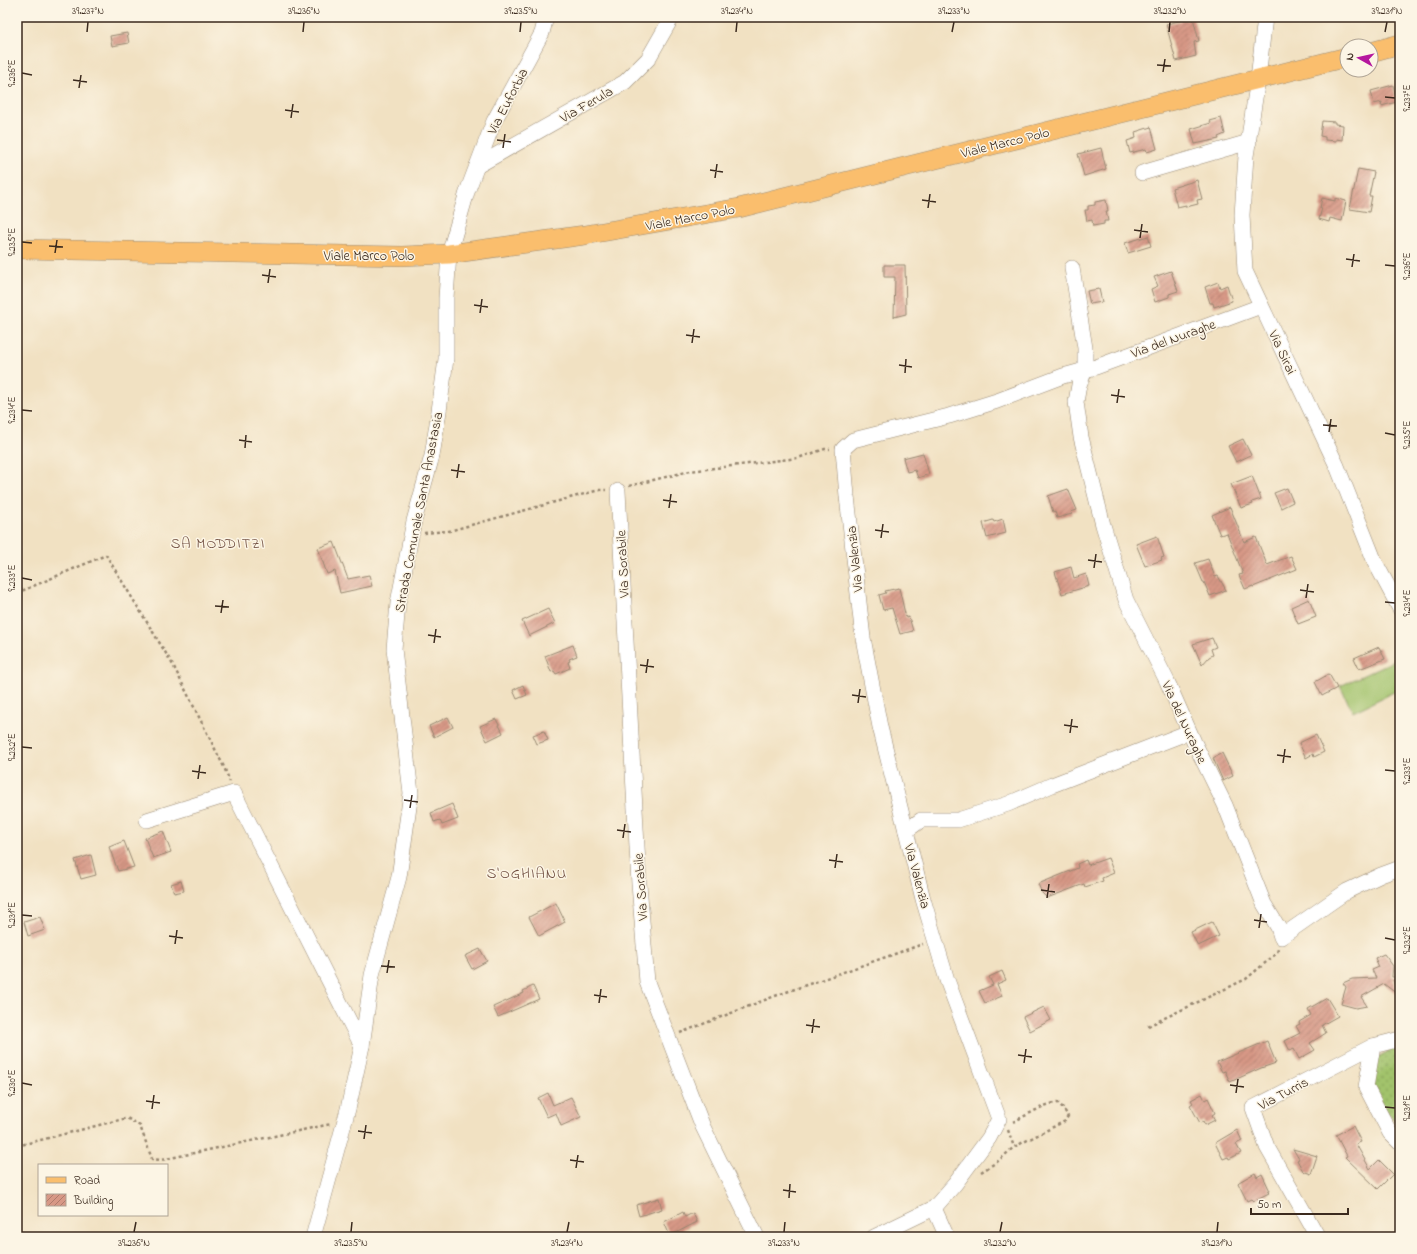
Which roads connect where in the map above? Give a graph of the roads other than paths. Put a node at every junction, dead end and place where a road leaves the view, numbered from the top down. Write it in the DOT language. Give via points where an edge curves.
graph roads {
  1 [pos="546,17"];
  2 [pos="672,17"];
  3 [pos="1265,17"];
  4 [pos="1339,59"];
  5 [pos="1258,79"];
  6 [pos="1249,142"];
  7 [pos="477,166"];
  8 [pos="1142,173"];
  9 [pos="17,250"];
  10 [pos="449,254"];
  11 [pos="1072,268"];
  12 [pos="1261,306"];
  13 [pos="1085,370"];
  14 [pos="618,491"];
  15 [pos="1400,609"];
  16 [pos="1189,732"];
  17 [pos="147,820"];
  18 [pos="906,830"];
  19 [pos="1400,868"];
  20 [pos="1400,1029"];
  21 [pos="1400,1039"];
  22 [pos="1379,1044"];
  23 [pos="362,1046"];
  24 [pos="1400,1143"];
  25 [pos="934,1208"];
  26 [pos="313,1237"];
  27 [pos="757,1237"];
  28 [pos="874,1237"];
  29 [pos="947,1237"];
  30 [pos="1318,1237"];
  1 -- 7 [label="street, Via Euforbia" via="542,33 494,121"];
  2 -- 7 [label="street, Via Ferula" via="648,59 625,82"];
  3 -- 5 [label="street, Via Sirai"];
  4 -- 5 [label="main road, Viale Marco Polo"];
  5 -- 6 [label="street, Via Sirai"];
  5 -- 10 [label="main road, Viale Marco Polo" via="738,208 585,235"];
  6 -- 8 [label="street"];
  6 -- 12 [label="street, Via Sirai" via="1242,215 1245,270"];
  7 -- 10 [label="street, Via Euforbia"];
  9 -- 10 [label="main road, Viale Marco Polo" via="402,256"];
  10 -- 23 [label="street, Strada Comunale Santa Anastasia" via="446,359 439,411 432,456 414,521 398,603 394,649 411,793 399,877 372,975"];
  11 -- 13 [label="street, Via del Nuraghe" via="1085,348"];
  12 -- 13 [label="street, Via del Nuraghe"];
  12 -- 15 [label="street, Via Sirai" via="1337,466 1375,562"];
  13 -- 16 [label="street, Via del Nuraghe" via="1076,402 1103,525 1126,600 1167,681"];
  13 -- 18 [label="street, Via Valenzia" via="949,416 853,440 843,449 863,638 880,727"];
  14 -- 27 [label="street, Via Sorabile" via="639,884 647,982 703,1127"];
  16 -- 18 [label="street" via="1008,804 958,820 922,820"];
  16 -- 19 [label="street, Via del Nuraghe" via="1225,805 1264,904 1278,926 1281,937 1347,891"];
  17 -- 23 [label="street" via="234,793"];
  18 -- 25 [label="street, Via Valenzia" via="947,980 1000,1119 955,1184"];
  20 -- 22 [label="street"];
  21 -- 22 [label="street, Via Turris"];
  22 -- 24 [label="street" via="1366,1087 1390,1133"];
  22 -- 30 [label="street, Via Turris" via="1253,1108 1267,1147"];
  23 -- 26 [label="street, Strada Comunale Santa Anastasia" via="345,1121"];
  25 -- 28 [label="street, Via Valenzia"];
  25 -- 29 [label="street"];
}
